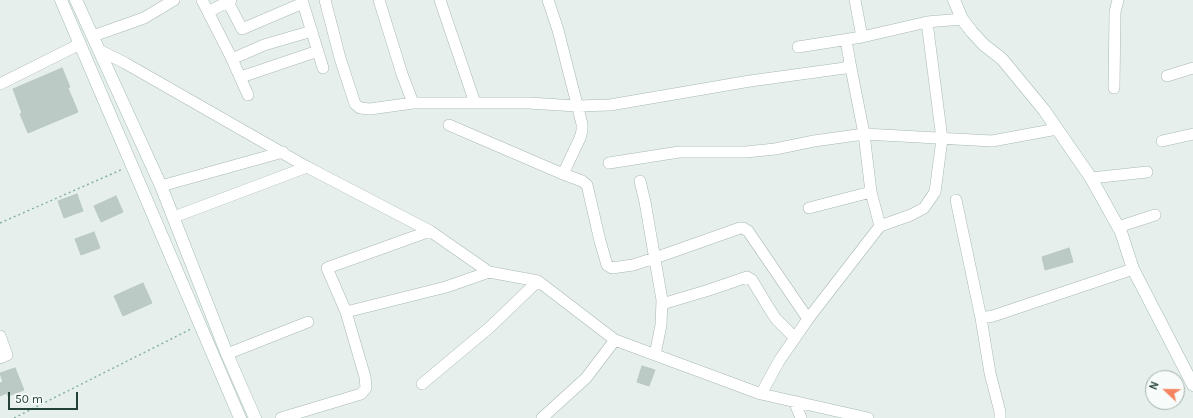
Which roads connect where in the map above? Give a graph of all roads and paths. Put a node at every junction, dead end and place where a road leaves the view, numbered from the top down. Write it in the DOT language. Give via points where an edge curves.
graph roads {
  1 [pos="61,0"];
  2 [pos="76,0"];
  3 [pos="174,0"];
  4 [pos="202,0"];
  5 [pos="325,0"];
  6 [pos="379,0"];
  7 [pos="440,0"];
  8 [pos="548,0"];
  9 [pos="855,0"];
  10 [pos="954,0"];
  11 [pos="1118,0"];
  12 [pos="230,1"];
  13 [pos="303,1"];
  14 [pos="208,12"];
  15 [pos="962,19"];
  16 [pos="927,22"];
  17 [pos="312,31"];
  18 [pos="93,36"];
  19 [pos="862,37"];
  20 [pos="846,40"];
  21 [pos="80,44"];
  22 [pos="798,48"];
  23 [pos="99,50"];
  24 [pos="318,51"];
  25 [pos="232,59"];
  26 [pos="850,63"];
  27 [pos="323,68"];
  28 [pos="1193,68"];
  29 [pos="1167,76"];
  30 [pos="241,77"];
  31 [pos="0,84"];
  32 [pos="1114,88"];
  33 [pos="248,95"];
  34 [pos="413,103"];
  35 [pos="475,103"];
  36 [pos="577,106"];
  37 [pos="449,125"];
  38 [pos="1057,129"];
  39 [pos="864,134"];
  40 [pos="1193,134"];
  41 [pos="942,139"];
  42 [pos="1162,141"];
  43 [pos="282,152"];
  44 [pos="609,163"];
  45 [pos="132,165"];
  46 [pos="307,167"];
  47 [pos="1148,172"];
  48 [pos="563,174"];
  49 [pos="1091,178"];
  50 [pos="640,181"];
  51 [pos="161,186"];
  52 [pos="870,192"];
  53 [pos="956,200"];
  54 [pos="809,208"];
  55 [pos="1155,215"];
  56 [pos="174,217"];
  57 [pos="0,223"];
  58 [pos="880,226"];
  59 [pos="1118,227"];
  60 [pos="430,231"];
  61 [pos="656,258"];
  62 [pos="1133,269"];
  63 [pos="489,272"];
  64 [pos="538,282"];
  65 [pos="662,304"];
  66 [pos="346,312"];
  67 [pos="808,318"];
  68 [pos="981,318"];
  69 [pos="308,322"];
  70 [pos="200,324"];
  71 [pos="0,336"];
  72 [pos="795,338"];
  73 [pos="615,340"];
  74 [pos="226,354"];
  75 [pos="655,355"];
  76 [pos="0,358"];
  77 [pos="422,384"];
  78 [pos="1193,385"];
  79 [pos="761,394"];
  80 [pos="794,401"];
  81 [pos="14,418"];
  82 [pos="240,418"];
  83 [pos="255,418"];
  84 [pos="281,418"];
  85 [pos="542,418"];
  86 [pos="801,418"];
  87 [pos="868,418"];
  88 [pos="1000,418"];
  1 -- 21 [label="main road"];
  2 -- 18 [label="main road"];
  3 -- 18 [label="street" via="144,18"];
  4 -- 14 [label="street"];
  5 -- 34 [label="street" via="355,104 360,108 370,109"];
  6 -- 34 [label="street"];
  7 -- 35 [label="street"];
  8 -- 36 [label="street"];
  9 -- 19 [label="street"];
  10 -- 15 [label="main road"];
  11 -- 32 [label="street" via="1114,27"];
  12 -- 13 [label="street" via="242,28"];
  12 -- 14 [label="street"];
  13 -- 17 [label="street"];
  14 -- 25 [label="street"];
  15 -- 16 [label="street"];
  15 -- 38 [label="main road" via="984,45 1002,59"];
  16 -- 19 [label="street"];
  16 -- 41 [label="street"];
  17 -- 24 [label="street"];
  17 -- 25 [label="street" via="264,45"];
  18 -- 23 [label="main road"];
  19 -- 20 [label="street"];
  20 -- 22 [label="street"];
  20 -- 26 [label="street"];
  21 -- 31 [label="street"];
  21 -- 45 [label="main road"];
  23 -- 43 [label="street"];
  23 -- 51 [label="main road"];
  24 -- 27 [label="street"];
  24 -- 30 [label="street"];
  25 -- 30 [label="street"];
  26 -- 36 [label="street" via="845,68 610,105"];
  26 -- 39 [label="street"];
  28 -- 29 [label="street"];
  30 -- 33 [label="street"];
  34 -- 35 [label="street"];
  35 -- 36 [label="street"];
  36 -- 48 [label="street" via="582,131"];
  37 -- 48 [label="street"];
  38 -- 41 [label="street" via="992,141"];
  38 -- 49 [label="main road"];
  39 -- 41 [label="street"];
  39 -- 44 [label="street" via="775,149 746,152 679,152"];
  39 -- 52 [label="street"];
  40 -- 42 [label="street"];
  41 -- 58 [label="street" via="935,192 924,208 911,216"];
  43 -- 46 [label="street"];
  43 -- 51 [label="street"];
  45 -- 57 [label="path"];
  45 -- 70 [label="main road"];
  46 -- 56 [label="street"];
  46 -- 60 [label="street"];
  47 -- 49 [label="street"];
  48 -- 61 [label="street" via="587,185 607,265 617,268"];
  49 -- 59 [label="main road"];
  50 -- 61 [label="street"];
  51 -- 56 [label="main road"];
  52 -- 54 [label="street"];
  52 -- 58 [label="street"];
  53 -- 68 [label="street"];
  55 -- 59 [label="street"];
  56 -- 74 [label="main road"];
  58 -- 67 [label="street"];
  59 -- 62 [label="main road"];
  60 -- 63 [label="street"];
  60 -- 66 [label="street" via="327,268"];
  61 -- 65 [label="street"];
  61 -- 67 [label="street" via="743,228 748,231"];
  62 -- 68 [label="street"];
  62 -- 78 [label="main road"];
  63 -- 64 [label="street"];
  63 -- 66 [label="street" via="446,287"];
  64 -- 73 [label="street"];
  64 -- 77 [label="street"];
  65 -- 72 [label="street" via="747,277 752,280 776,319"];
  65 -- 75 [label="street"];
  66 -- 84 [label="street" via="366,388 361,394"];
  67 -- 72 [label="street"];
  68 -- 88 [label="street"];
  69 -- 74 [label="street"];
  70 -- 81 [label="path"];
  70 -- 82 [label="main road"];
  71 -- 76 [label="street" via="7,355"];
  72 -- 79 [label="street"];
  73 -- 75 [label="street"];
  73 -- 85 [label="street" via="586,378"];
  74 -- 83 [label="main road"];
  75 -- 79 [label="street"];
  79 -- 80 [label="street"];
  80 -- 86 [label="street"];
  80 -- 87 [label="street"];
}
